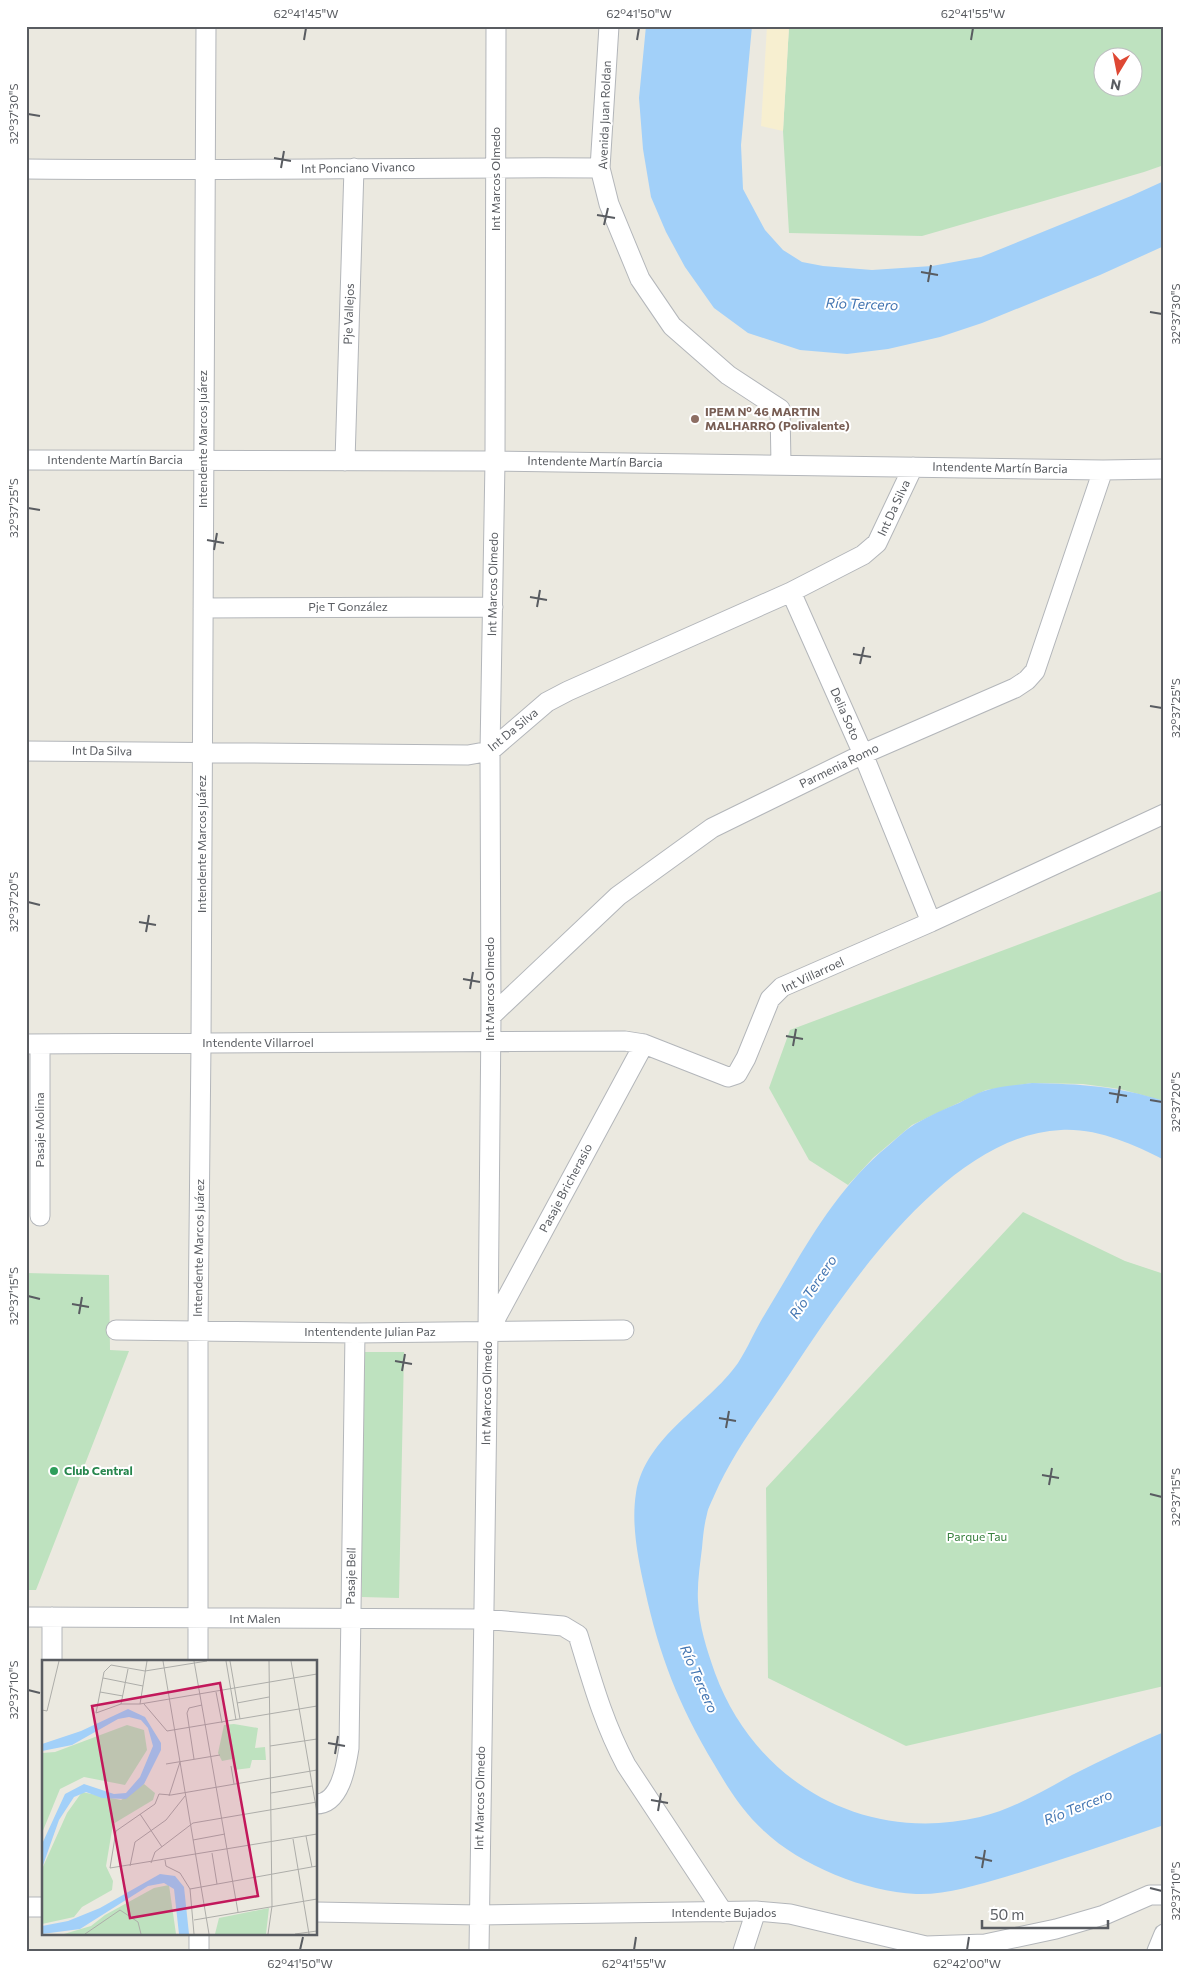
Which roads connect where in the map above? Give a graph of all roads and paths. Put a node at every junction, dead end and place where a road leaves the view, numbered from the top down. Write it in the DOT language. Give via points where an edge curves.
graph roads {
  1 [pos="206,26"];
  2 [pos="496,26"];
  3 [pos="609,26"];
  4 [pos="354,168"];
  5 [pos="496,168"];
  6 [pos="600,168"];
  7 [pos="26,169"];
  8 [pos="206,171"];
  9 [pos="203,459"];
  10 [pos="26,460"];
  11 [pos="345,461"];
  12 [pos="495,461"];
  13 [pos="781,464"];
  14 [pos="913,467"];
  15 [pos="1164,469"];
  16 [pos="1103,470"];
  17 [pos="791,592"];
  18 [pos="493,607"];
  19 [pos="203,608"];
  20 [pos="26,751"];
  21 [pos="490,751"];
  22 [pos="202,752"];
  23 [pos="863,754"];
  24 [pos="1164,814"];
  25 [pos="931,922"];
  26 [pos="491,1016"];
  27 [pos="490,1041"];
  28 [pos="201,1043"];
  29 [pos="33,1044"];
  30 [pos="644,1044"];
  31 [pos="40,1216"];
  32 [pos="116,1330"];
  33 [pos="624,1330"];
  34 [pos="198,1331"];
  35 [pos="488,1332"];
  36 [pos="355,1333"];
  37 [pos="52,1617"];
  38 [pos="26,1618"];
  39 [pos="198,1618"];
  40 [pos="350,1619"];
  41 [pos="483,1619"];
  42 [pos="52,1660"];
  43 [pos="198,1660"];
  44 [pos="318,1804"];
  45 [pos="1157,1895"];
  46 [pos="26,1907"];
  47 [pos="42,1907"];
  48 [pos="756,1911"];
  49 [pos="318,1912"];
  50 [pos="723,1912"];
  51 [pos="478,1915"];
  52 [pos="199,1934"];
  53 [pos="1164,1934"];
  54 [pos="926,1948"];
  55 [pos="199,1951"];
  56 [pos="479,1951"];
  57 [pos="743,1951"];
  58 [pos="1157,1951"];
  1 -- 8 [label="street, Intendente Marcos Juárez"];
  2 -- 5 [label="street, Int Marcos Olmedo"];
  3 -- 6 [label="street, Avenida Juan Roldan"];
  4 -- 5 [label="street, Int Ponciano Vivanco"];
  4 -- 8 [label="street, Int Ponciano Vivanco"];
  4 -- 11 [label="street, Pje Vallejos"];
  5 -- 6 [label="street, Int Ponciano Vivanco"];
  5 -- 12 [label="street, Int Marcos Olmedo"];
  6 -- 13 [label="street, Avenida Juan Roldan" via="609,204 640,279 672,326 728,375 780,409"];
  7 -- 8 [label="street, Int Ponciano Vivanco"];
  8 -- 9 [label="street, Intendente Marcos Juárez"];
  9 -- 10 [label="street, Intendente Martín Barcia"];
  9 -- 11 [label="street, Intendente Martín Barcia"];
  9 -- 19 [label="street, Intendente Marcos Juárez"];
  11 -- 12 [label="street, Intendente Martín Barcia"];
  12 -- 13 [label="street, Intendente Martín Barcia"];
  12 -- 18 [label="street, Int Marcos Olmedo"];
  13 -- 14 [label="street, Intendente Martín Barcia"];
  14 -- 16 [label="street, Intendente Martín Barcia"];
  14 -- 17 [label="street, Int Da Silva" via="877,543 863,555"];
  15 -- 16 [label="street, Intendente Martín Barcia"];
  16 -- 23 [label="street, Parmenia Romo" via="1035,671 1028,680"];
  17 -- 21 [label="street, Int Da Silva" via="547,702"];
  17 -- 23 [label="street, Delia Soto"];
  18 -- 19 [label="street, Pje T González"];
  18 -- 21 [label="street, Int Marcos Olmedo"];
  19 -- 22 [label="street, Intendente Marcos Juárez"];
  20 -- 22 [label="street, Int Da Silva"];
  21 -- 22 [label="street, Int Da Silva" via="468,755"];
  21 -- 26 [label="street, Int Marcos Olmedo"];
  22 -- 28 [label="street, Intendente Marcos Juárez"];
  23 -- 25 [label="street, Delia Soto"];
  23 -- 26 [label="street, Parmenia Romo" via="712,828 618,896"];
  24 -- 25 [label="street, Int Villarroel"];
  25 -- 30 [label="street, Int Villarroel" via="782,987 770,999 737,1074 728,1077"];
  26 -- 27 [label="street, Int Marcos Olmedo"];
  27 -- 28 [label="street, Intendente Villarroel"];
  27 -- 30 [label="street, Int Villarroel" via="625,1041"];
  27 -- 35 [label="street, Int Marcos Olmedo"];
  28 -- 29 [label="street, Intendente Villarroel"];
  28 -- 34 [label="street, Intendente Marcos Juárez"];
  29 -- 31 [label="street, Pasaje Molina"];
  30 -- 35 [label="street, Pasaje Bricherasio"];
  32 -- 34 [label="street, Intentendente Julian Paz"];
  33 -- 35 [label="street, Intentendente Julian Paz"];
  34 -- 36 [label="street, Intentendente Julian Paz"];
  34 -- 39 [label="street, Intendente Marcos Juárez"];
  35 -- 36 [label="street, Intentendente Julian Paz"];
  35 -- 41 [label="street, Int Marcos Olmedo"];
  36 -- 40 [label="street, Pasaje Bell"];
  37 -- 38 [label="street, Int Malen"];
  37 -- 39 [label="street, Int Malen"];
  37 -- 42 [label="street"];
  39 -- 40 [label="street, Int Malen"];
  39 -- 43 [label="street, Intendente Marcos Juárez"];
  40 -- 41 [label="street, Int Malen"];
  40 -- 44 [label="street, Pasaje Bell" via="347,1762 336,1794"];
  41 -- 50 [label="street, Int Malen" via="563,1626 578,1635 600,1711 612,1739"];
  41 -- 51 [label="street, Int Marcos Olmedo"];
  45 -- 54 [label="street, Intendente Bujados" via="1056,1929 985,1944"];
  46 -- 47 [label="street"];
  48 -- 50 [label="street, Intendente Bujados"];
  48 -- 54 [label="street, Intendente Bujados" via="790,1914"];
  48 -- 57 [label="street"];
  49 -- 51 [label="street, Intendente Bujados"];
  50 -- 51 [label="street, Intendente Bujados"];
  51 -- 56 [label="street, Int Marcos Olmedo"];
  52 -- 55 [label="street"];
  53 -- 58 [label="street"];
}
